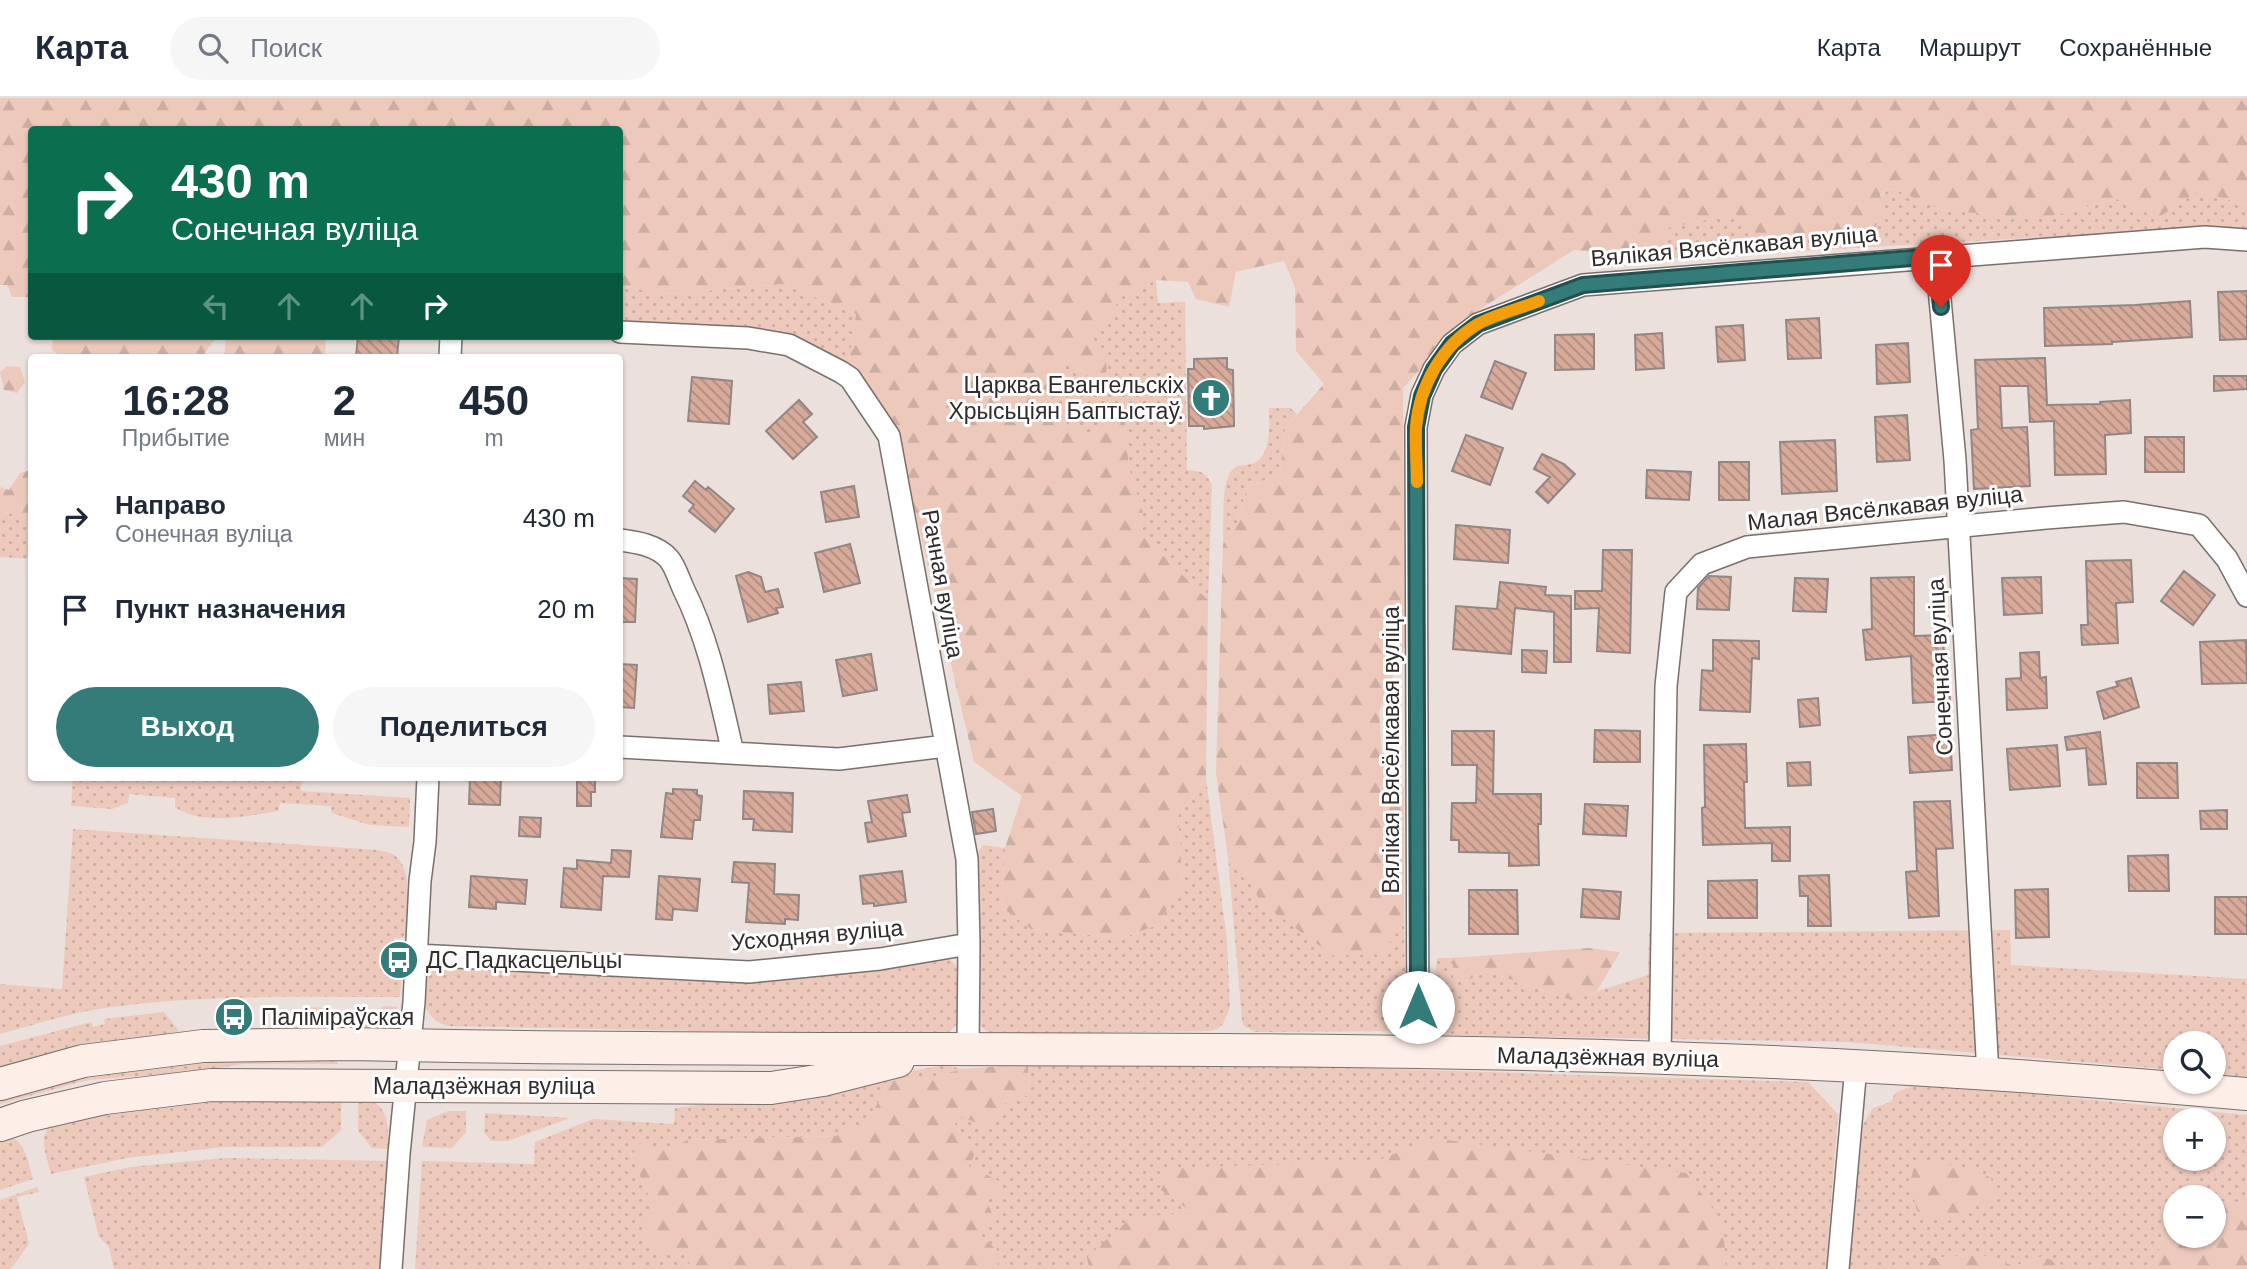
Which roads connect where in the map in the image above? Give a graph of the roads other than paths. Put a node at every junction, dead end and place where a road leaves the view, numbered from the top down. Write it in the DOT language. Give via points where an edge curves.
graph roads {
  1 [pos="2247,240"];
  2 [pos="1936,256"];
  3 [pos="623,332"];
  4 [pos="1959,527"];
  5 [pos="623,540"];
  6 [pos="2247,596"];
  7 [pos="946,746"];
  8 [pos="623,747"];
  9 [pos="733,753"];
  10 [pos="428,781"];
  11 [pos="970,944"];
  12 [pos="416,955"];
  13 [pos="410,1045"];
  14 [pos="968,1050"];
  15 [pos="1418,1052"];
  16 [pos="1660,1057"];
  17 [pos="1856,1066"];
  18 [pos="1988,1075"];
  19 [pos="0,1084"];
  20 [pos="406,1086"];
  21 [pos="2247,1094"];
  22 [pos="0,1125"];
  23 [pos="391,1269"];
  24 [pos="1838,1269"];
  1 -- 2 [label="street, Вялікая Вясёлкавая вуліца" via="2205,237"];
  2 -- 4 [label="street, Сонечная вуліца"];
  2 -- 15 [label="street, Вялікая Вясёлкавая вуліца" via="1583,285 1478,324 1452,344 1434,369 1416,427"];
  3 -- 7 [label="street, Рачная вуліца" via="748,338 789,345 850,379 890,436"];
  4 -- 6 [label="street, Малая Вясёлкавая вуліца" via="2124,512 2199,525 2227,559"];
  4 -- 16 [label="street, Малая Вясёлкавая вуліца" via="1747,547 1702,564 1676,592 1667,687"];
  4 -- 18 [label="street, Сонечная вуліца"];
  5 -- 9 [label="street" via="655,548 669,560 697,616"];
  7 -- 9 [label="street" via="839,759"];
  7 -- 11 [label="street, Рачная вуліца" via="967,859"];
  8 -- 9 [label="street"];
  10 -- 12 [label="street"];
  11 -- 12 [label="street, Усходняя вуліца" via="880,959 749,972"];
  11 -- 14 [label="street, Рачная вуліца"];
  12 -- 13 [label="street"];
  13 -- 14 [label="main road, Маладзёжная вуліца"];
  13 -- 19 [label="main road, Маладзёжная вуліца" via="203,1046 83,1062"];
  13 -- 20 [label="street"];
  14 -- 15 [label="main road, Маладзёжная вуліца"];
  14 -- 20 [label="main road, Маладзёжная вуліца" via="928,1053 823,1080 771,1087"];
  15 -- 16 [label="main road, Маладзёжная вуліца"];
  16 -- 17 [label="main road, Маладзёжная вуліца"];
  17 -- 18 [label="main road, Маладзёжная вуліца"];
  17 -- 24 [label="street"];
  18 -- 21 [label="main road, Маладзёжная вуліца"];
  20 -- 22 [label="main road, Маладзёжная вуліца" via="211,1085 105,1098"];
  20 -- 23 [label="street"];
}
